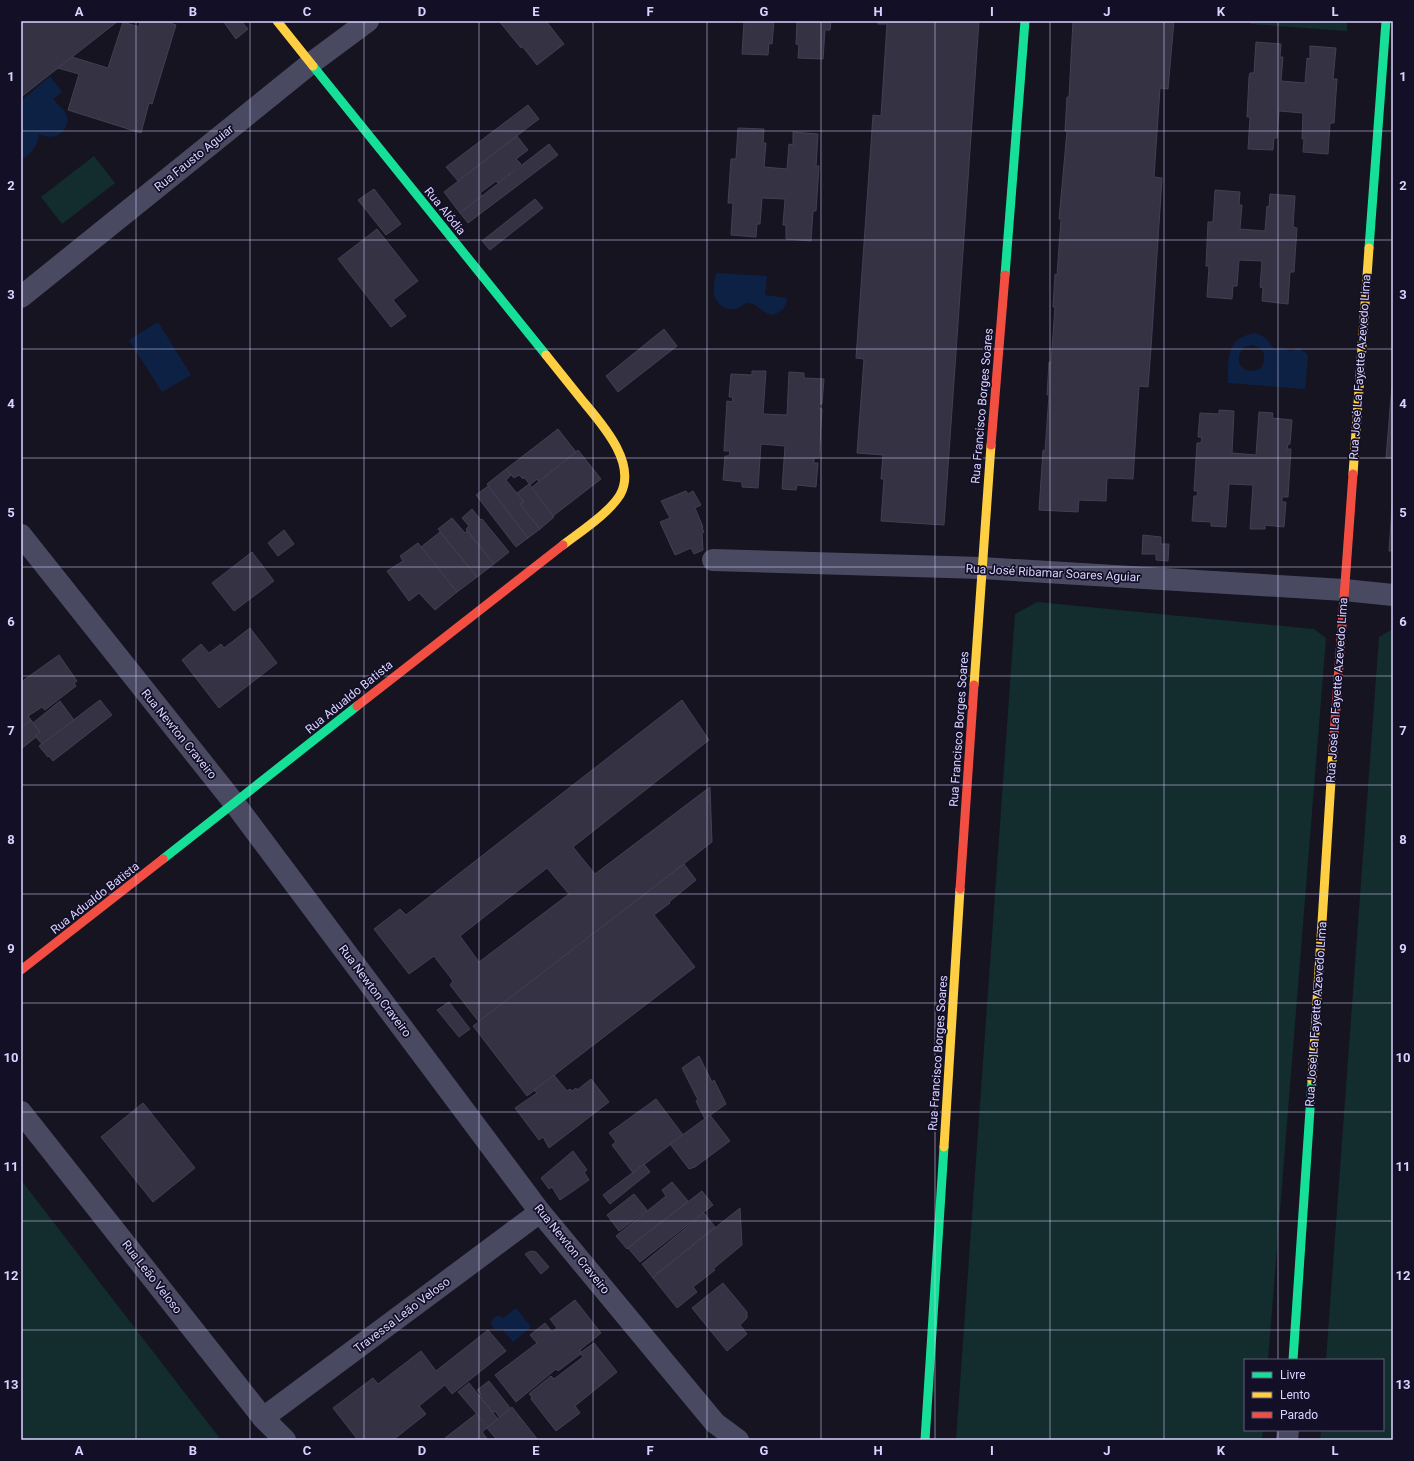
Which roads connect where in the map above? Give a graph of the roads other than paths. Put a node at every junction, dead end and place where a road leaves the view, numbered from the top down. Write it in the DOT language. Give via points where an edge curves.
graph roads {
  1 [pos="276,21"];
  2 [pos="368,21"];
  3 [pos="1025,21"];
  4 [pos="1386,21"];
  5 [pos="310,64"];
  6 [pos="21,298"];
  7 [pos="595,415"];
  8 [pos="21,535"];
  9 [pos="712,560"];
  10 [pos="981,568"];
  11 [pos="1344,590"];
  12 [pos="1393,595"];
  13 [pos="235,804"];
  14 [pos="21,970"];
  15 [pos="21,1112"];
  16 [pos="540,1212"];
  17 [pos="1293,1359"];
  18 [pos="263,1418"];
  19 [pos="281,1439"];
  20 [pos="738,1440"];
  21 [pos="925,1440"];
  1 -- 5 [label="street, Rua Alódia"];
  2 -- 5 [label="street, Rua Fausto Aguiar"];
  3 -- 10 [label="street, Rua Francisco Borges Soares"];
  4 -- 11 [label="street, Rua José La Fayette Azevedo Lima"];
  5 -- 6 [label="street, Rua Fausto Aguiar"];
  5 -- 7 [label="street, Rua Alódia"];
  7 -- 13 [label="street, Rua Adualdo Batista" via="621,457 626,477 621,495 603,514 404,668"];
  8 -- 13 [label="street, Rua Newton Craveiro"];
  9 -- 10 [label="street, Rua José Ribamar Soares Aguiar"];
  10 -- 11 [label="street, Rua José Ribamar Soares Aguiar"];
  10 -- 21 [label="street, Rua Francisco Borges Soares"];
  11 -- 12 [label="street, Rua José Ribamar Soares Aguiar"];
  11 -- 17 [label="street, Rua José La Fayette Azevedo Lima"];
  13 -- 14 [label="street, Rua Adualdo Batista"];
  13 -- 16 [label="street, Rua Newton Craveiro"];
  15 -- 18 [label="street, Rua Leão Veloso"];
  16 -- 18 [label="street, Travessa Leão Veloso"];
  16 -- 20 [label="street, Rua Newton Craveiro" via="715,1424"];
  18 -- 19 [label="street, Rua Leão Veloso"];
}
